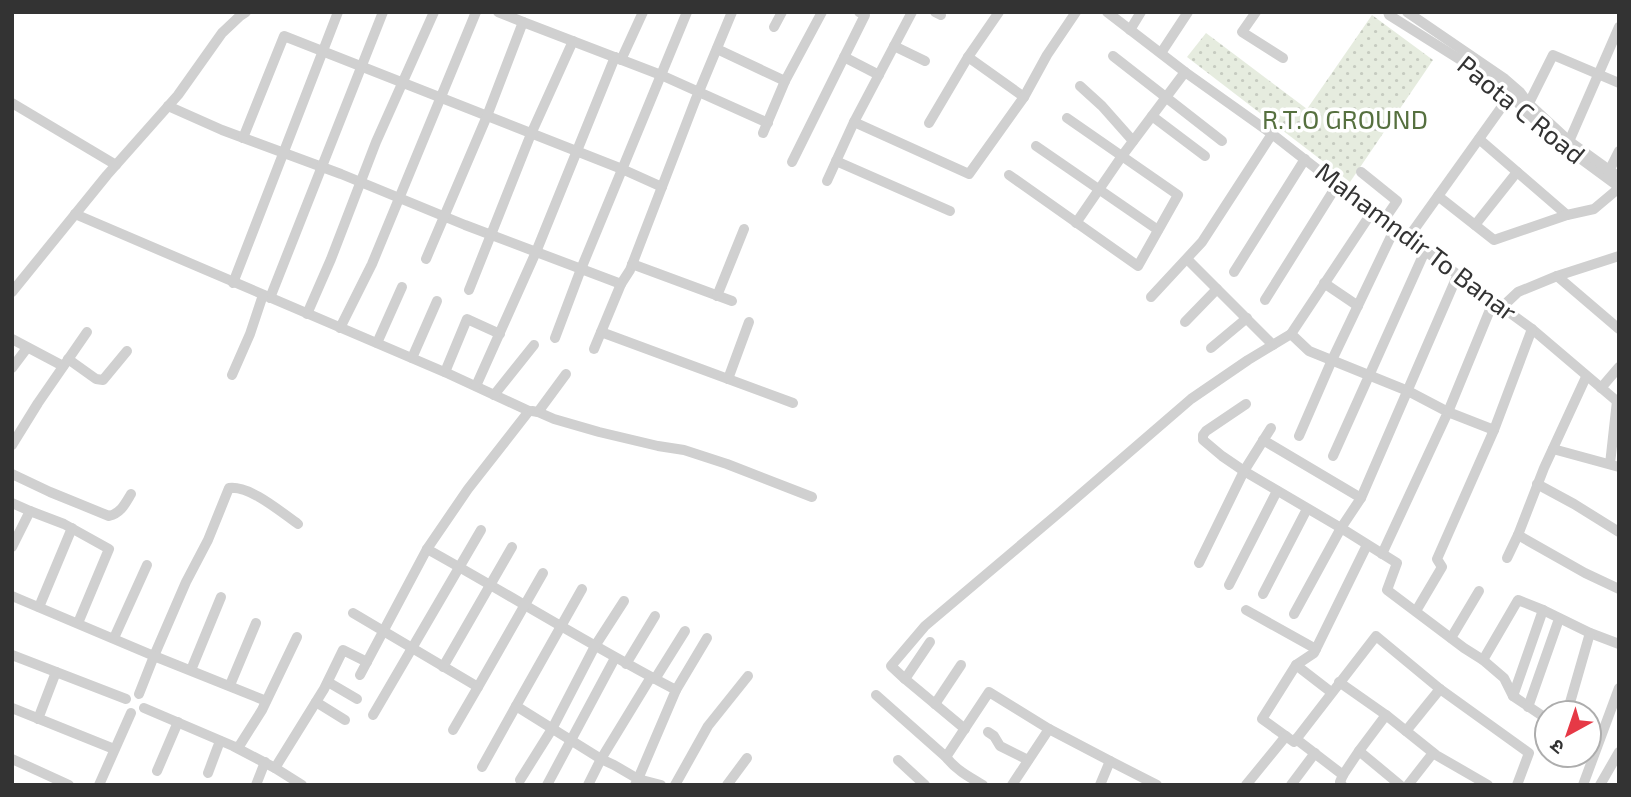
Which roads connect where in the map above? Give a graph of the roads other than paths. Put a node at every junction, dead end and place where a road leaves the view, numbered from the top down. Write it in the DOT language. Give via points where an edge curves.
graph roads {
  1 [pos="246,12"];
  2 [pos="338,12"];
  3 [pos="383,12"];
  4 [pos="434,12"];
  5 [pos="477,12"];
  6 [pos="643,12"];
  7 [pos="687,12"];
  8 [pos="732,12"];
  9 [pos="782,12"];
  10 [pos="822,12"];
  11 [pos="912,12"];
  12 [pos="999,12"];
  13 [pos="1076,12"];
  14 [pos="1107,12"];
  15 [pos="1141,12"];
  16 [pos="1188,12"];
  17 [pos="1256,12"];
  18 [pos="1388,12"];
  19 [pos="1407,12"];
  20 [pos="501,13"];
  21 [pos="863,13"];
  22 [pos="523,22"];
  23 [pos="774,27"];
  24 [pos="1619,27"];
  25 [pos="1130,30"];
  26 [pos="573,41"];
  27 [pos="894,46"];
  28 [pos="717,49"];
  29 [pos="323,51"];
  30 [pos="1161,53"];
  31 [pos="1114,56"];
  32 [pos="844,57"];
  33 [pos="968,57"];
  34 [pos="618,58"];
  35 [pos="1283,58"];
  36 [pos="925,61"];
  37 [pos="361,66"];
  38 [pos="1185,72"];
  39 [pos="1598,74"];
  40 [pos="661,75"];
  41 [pos="879,75"];
  42 [pos="785,82"];
  43 [pos="402,83"];
  44 [pos="1619,83"];
  45 [pos="1080,86"];
  46 [pos="700,93"];
  47 [pos="1511,94"];
  48 [pos="440,97"];
  49 [pos="1024,97"];
  50 [pos="1167,97"];
  51 [pos="12,103"];
  52 [pos="168,106"];
  53 [pos="1527,107"];
  54 [pos="487,116"];
  55 [pos="1152,116"];
  56 [pos="1068,118"];
  57 [pos="854,122"];
  58 [pos="929,123"];
  59 [pos="531,134"];
  60 [pos="1272,134"];
  61 [pos="243,138"];
  62 [pos="1479,139"];
  63 [pos="1133,141"];
  64 [pos="1222,141"];
  65 [pos="1567,145"];
  66 [pos="1036,146"];
  67 [pos="1619,150"];
  68 [pos="576,152"];
  69 [pos="283,153"];
  70 [pos="1122,156"];
  71 [pos="1205,156"];
  72 [pos="1305,159"];
  73 [pos="836,161"];
  74 [pos="792,162"];
  75 [pos="116,164"];
  76 [pos="322,167"];
  77 [pos="622,169"];
  78 [pos="1361,172"];
  79 [pos="1517,172"];
  80 [pos="1009,175"];
  81 [pos="1612,175"];
  82 [pos="360,181"];
  83 [pos="827,181"];
  84 [pos="1337,185"];
  85 [pos="662,187"];
  86 [pos="1619,187"];
  87 [pos="1099,189"];
  88 [pos="1438,196"];
  89 [pos="401,198"];
  90 [pos="950,211"];
  91 [pos="1372,212"];
  92 [pos="75,214"];
  93 [pos="1567,215"];
  94 [pos="444,216"];
  95 [pos="1384,220"];
  96 [pos="1076,223"];
  97 [pos="1475,225"];
  98 [pos="1395,228"];
  99 [pos="744,229"];
  100 [pos="1158,230"];
  101 [pos="490,234"];
  102 [pos="1408,238"];
  103 [pos="1425,251"];
  104 [pos="536,252"];
  105 [pos="1619,256"];
  106 [pos="426,259"];
  107 [pos="1187,259"];
  108 [pos="632,264"];
  109 [pos="581,269"];
  110 [pos="1234,272"];
  111 [pos="1458,274"];
  112 [pos="1557,276"];
  113 [pos="233,283"];
  114 [pos="1324,283"];
  115 [pos="621,284"];
  116 [pos="402,286"];
  117 [pos="1217,289"];
  118 [pos="469,290"];
  119 [pos="12,292"];
  120 [pos="718,296"];
  121 [pos="267,297"];
  122 [pos="1151,297"];
  123 [pos="1265,300"];
  124 [pos="437,301"];
  125 [pos="732,301"];
  126 [pos="1498,304"];
  127 [pos="1357,306"];
  128 [pos="307,314"];
  129 [pos="1247,318"];
  130 [pos="749,322"];
  131 [pos="1185,322"];
  132 [pos="1617,324"];
  133 [pos="340,328"];
  134 [pos="1532,329"];
  135 [pos="87,332"];
  136 [pos="601,332"];
  137 [pos="500,334"];
  138 [pos="1291,334"];
  139 [pos="555,338"];
  140 [pos="12,340"];
  141 [pos="377,343"];
  142 [pos="534,345"];
  143 [pos="1273,345"];
  144 [pos="27,348"];
  145 [pos="1210,348"];
  146 [pos="594,349"];
  147 [pos="127,352"];
  148 [pos="412,358"];
  149 [pos="1332,360"];
  150 [pos="66,363"];
  151 [pos="1619,366"];
  152 [pos="12,368"];
  153 [pos="445,372"];
  154 [pos="566,374"];
  155 [pos="232,375"];
  156 [pos="1369,375"];
  157 [pos="1586,377"];
  158 [pos="728,379"];
  159 [pos="476,386"];
  160 [pos="1601,388"];
  161 [pos="1408,391"];
  162 [pos="494,395"];
  163 [pos="1618,402"];
  164 [pos="793,403"];
  165 [pos="1246,404"];
  166 [pos="533,411"];
  167 [pos="1448,412"];
  168 [pos="1270,428"];
  169 [pos="1494,430"];
  170 [pos="1299,436"];
  171 [pos="1263,440"];
  172 [pos="12,445"];
  173 [pos="1553,449"];
  174 [pos="1333,456"];
  175 [pos="1614,466"];
  176 [pos="1244,471"];
  177 [pos="12,474"];
  178 [pos="1537,484"];
  179 [pos="1277,491"];
  180 [pos="131,494"];
  181 [pos="812,497"];
  182 [pos="1361,498"];
  183 [pos="12,503"];
  184 [pos="1307,509"];
  185 [pos="30,511"];
  186 [pos="298,524"];
  187 [pos="72,528"];
  188 [pos="1341,528"];
  189 [pos="481,530"];
  190 [pos="1619,532"];
  191 [pos="1518,535"];
  192 [pos="1367,545"];
  193 [pos="12,547"];
  194 [pos="512,547"];
  195 [pos="426,549"];
  196 [pos="1381,554"];
  197 [pos="1507,558"];
  198 [pos="1199,563"];
  199 [pos="147,565"];
  200 [pos="459,567"];
  201 [pos="543,573"];
  202 [pos="490,584"];
  203 [pos="1229,585"];
  204 [pos="582,589"];
  205 [pos="1619,589"];
  206 [pos="1479,591"];
  207 [pos="1263,594"];
  208 [pos="12,596"];
  209 [pos="221,597"];
  210 [pos="624,601"];
  211 [pos="525,604"];
  212 [pos="39,607"];
  213 [pos="1246,610"];
  214 [pos="1543,610"];
  215 [pos="1416,611"];
  216 [pos="353,613"];
  217 [pos="1294,614"];
  218 [pos="655,616"];
  219 [pos="1559,619"];
  220 [pos="78,623"];
  221 [pos="256,623"];
  222 [pos="561,625"];
  223 [pos="384,631"];
  224 [pos="685,631"];
  225 [pos="1590,634"];
  226 [pos="297,637"];
  227 [pos="114,638"];
  228 [pos="707,638"];
  229 [pos="1451,638"];
  230 [pos="930,642"];
  231 [pos="1619,644"];
  232 [pos="595,646"];
  233 [pos="411,648"];
  234 [pos="1316,649"];
  235 [pos="12,654"];
  236 [pos="154,656"];
  237 [pos="1483,660"];
  238 [pos="621,661"];
  239 [pos="367,662"];
  240 [pos="961,665"];
  241 [pos="1296,665"];
  242 [pos="443,667"];
  243 [pos="191,670"];
  244 [pos="56,672"];
  245 [pos="359,675"];
  246 [pos="748,676"];
  247 [pos="653,678"];
  248 [pos="905,678"];
  249 [pos="328,682"];
  250 [pos="1339,682"];
  251 [pos="230,685"];
  252 [pos="478,687"];
  253 [pos="1619,688"];
  254 [pos="1440,689"];
  255 [pos="676,690"];
  256 [pos="1331,692"];
  257 [pos="139,694"];
  258 [pos="876,695"];
  259 [pos="1513,696"];
  260 [pos="126,699"];
  261 [pos="357,699"];
  262 [pos="1571,699"];
  263 [pos="266,701"];
  264 [pos="316,702"];
  265 [pos="935,704"];
  266 [pos="516,706"];
  267 [pos="1528,707"];
  268 [pos="12,708"];
  269 [pos="144,708"];
  270 [pos="1533,710"];
  271 [pos="131,713"];
  272 [pos="373,715"];
  273 [pos="1386,715"];
  274 [pos="38,719"];
  275 [pos="345,720"];
  276 [pos="178,722"];
  277 [pos="1603,722"];
  278 [pos="552,729"];
  279 [pos="965,729"];
  280 [pos="1049,729"];
  281 [pos="453,730"];
  282 [pos="1406,731"];
  283 [pos="988,733"];
  284 [pos="1291,738"];
  285 [pos="220,741"];
  286 [pos="572,741"];
  287 [pos="238,748"];
  288 [pos="114,749"];
  289 [pos="1360,751"];
  290 [pos="1619,752"];
  291 [pos="1315,753"];
  292 [pos="1433,753"];
  293 [pos="946,757"];
  294 [pos="747,758"];
  295 [pos="12,759"];
  296 [pos="601,759"];
  297 [pos="898,760"];
  298 [pos="1028,761"];
  299 [pos="1110,761"];
  300 [pos="270,765"];
  301 [pos="482,767"];
  302 [pos="156,771"];
  303 [pos="208,773"];
  304 [pos="520,780"];
  305 [pos="637,782"];
  306 [pos="1341,782"];
  307 [pos="69,785"];
  308 [pos="99,785"];
  309 [pos="256,785"];
  310 [pos="302,785"];
  311 [pos="547,785"];
  312 [pos="588,785"];
  313 [pos="661,785"];
  314 [pos="675,785"];
  315 [pos="727,785"];
  316 [pos="925,785"];
  317 [pos="983,785"];
  318 [pos="1012,785"];
  319 [pos="1100,785"];
  320 [pos="1157,785"];
  321 [pos="1246,785"];
  322 [pos="1292,785"];
  323 [pos="1400,785"];
  324 [pos="1408,785"];
  325 [pos="1488,785"];
  326 [pos="1517,785"];
  327 [pos="1600,785"];
  1 -- 52 [label="street" via="222,33"];
  2 -- 29 [label="street"];
  3 -- 37 [label="street"];
  4 -- 43 [label="street"];
  5 -- 48 [label="street"];
  6 -- 34 [label="street"];
  7 -- 40 [label="street"];
  8 -- 28 [label="street"];
  9 -- 23 [label="street"];
  10 -- 42 [label="street"];
  11 -- 27 [label="street"];
  12 -- 33 [label="street"];
  13 -- 49 [label="street"];
  14 -- 25 [label="street, Mahamndir To Banar"];
  15 -- 25 [label="street"];
  16 -- 30 [label="street"];
  17 -- 35 [label="street" via="1242,32"];
  18 -- 47 [label="street, Paota C Road"];
  19 -- 53 [label="street" via="1505,79 1520,92"];
  20 -- 22 [label="street"];
  21 -- 32 [label="street"];
  22 -- 26 [label="street"];
  22 -- 54 [label="street"];
  24 -- 39 [label="street"];
  25 -- 30 [label="street, Mahamndir To Banar"];
  26 -- 34 [label="street"];
  26 -- 59 [label="street"];
  27 -- 36 [label="street"];
  27 -- 41 [label="street"];
  28 -- 42 [label="street"];
  28 -- 46 [label="street"];
  29 -- 37 [label="street"];
  29 -- 61 [label="street" via="284,36"];
  29 -- 69 [label="street"];
  30 -- 38 [label="street, Mahamndir To Banar"];
  31 -- 50 [label="street"];
  32 -- 41 [label="street"];
  32 -- 74 [label="street"];
  33 -- 49 [label="street"];
  33 -- 58 [label="street"];
  34 -- 40 [label="street"];
  34 -- 68 [label="street"];
  37 -- 43 [label="street"];
  37 -- 76 [label="street"];
  38 -- 50 [label="street"];
  38 -- 60 [label="street, Mahamndir To Banar"];
  39 -- 44 [label="street"];
  39 -- 53 [label="street" via="1553,55"];
  39 -- 65 [label="street"];
  40 -- 46 [label="street"];
  40 -- 77 [label="street"];
  41 -- 57 [label="street"];
  42 -- 46 [label="street" via="765,128"];
  43 -- 48 [label="street"];
  43 -- 82 [label="street"];
  45 -- 63 [label="street"];
  46 -- 85 [label="street"];
  47 -- 53 [label="street, Paota C Road"];
  47 -- 62 [label="street"];
  48 -- 54 [label="street"];
  48 -- 89 [label="street"];
  49 -- 57 [label="street" via="969,174"];
  50 -- 55 [label="street"];
  50 -- 64 [label="street"];
  51 -- 75 [label="street"];
  52 -- 61 [label="street"];
  52 -- 75 [label="street"];
  53 -- 65 [label="street, Paota C Road"];
  54 -- 59 [label="street"];
  54 -- 94 [label="street"];
  55 -- 63 [label="street"];
  55 -- 71 [label="street"];
  56 -- 70 [label="street"];
  57 -- 73 [label="street"];
  59 -- 68 [label="street"];
  59 -- 101 [label="street"];
  60 -- 72 [label="street, Mahamndir To Banar"];
  60 -- 107 [label="street"];
  61 -- 69 [label="street"];
  62 -- 79 [label="street"];
  62 -- 88 [label="street"];
  63 -- 70 [label="street"];
  65 -- 81 [label="street, Paota C Road"];
  66 -- 87 [label="street"];
  67 -- 81 [label="street"];
  68 -- 77 [label="street"];
  68 -- 104 [label="street"];
  69 -- 76 [label="street"];
  69 -- 113 [label="street"];
  70 -- 87 [label="street"];
  70 -- 100 [label="street" via="1178,195"];
  72 -- 84 [label="street, Mahamndir To Banar"];
  72 -- 110 [label="street"];
  73 -- 83 [label="street"];
  73 -- 90 [label="street"];
  75 -- 92 [label="street"];
  76 -- 82 [label="street"];
  76 -- 121 [label="street"];
  77 -- 85 [label="street"];
  77 -- 109 [label="street"];
  78 -- 95 [label="street" via="1397,201"];
  79 -- 93 [label="street"];
  79 -- 97 [label="street"];
  80 -- 96 [label="street"];
  81 -- 86 [label="street, Paota C Road"];
  82 -- 89 [label="street"];
  82 -- 128 [label="street"];
  84 -- 91 [label="street, Mahamndir To Banar"];
  84 -- 123 [label="street"];
  85 -- 108 [label="street"];
  86 -- 93 [label="street" via="1594,209"];
  87 -- 96 [label="street"];
  87 -- 100 [label="street"];
  88 -- 97 [label="street"];
  88 -- 102 [label="street"];
  89 -- 94 [label="street"];
  89 -- 133 [label="street"];
  91 -- 95 [label="street, Mahamndir To Banar"];
  91 -- 114 [label="street"];
  92 -- 113 [label="street"];
  92 -- 119 [label="street"];
  93 -- 97 [label="street" via="1494,240"];
  94 -- 101 [label="street"];
  94 -- 106 [label="street"];
  95 -- 98 [label="street, Mahamndir To Banar"];
  96 -- 100 [label="street" via="1138,266"];
  98 -- 102 [label="street, Mahamndir To Banar"];
  98 -- 127 [label="street"];
  99 -- 120 [label="street"];
  101 -- 104 [label="street"];
  101 -- 118 [label="street"];
  102 -- 103 [label="street, Mahamndir To Banar"];
  103 -- 111 [label="street, Mahamndir To Banar"];
  103 -- 156 [label="street"];
  104 -- 109 [label="street"];
  104 -- 137 [label="street"];
  105 -- 112 [label="street"];
  107 -- 117 [label="street"];
  107 -- 122 [label="street"];
  108 -- 115 [label="street"];
  108 -- 120 [label="street"];
  109 -- 115 [label="street"];
  109 -- 139 [label="street"];
  111 -- 126 [label="street, Mahamndir To Banar"];
  111 -- 161 [label="street"];
  112 -- 126 [label="street"];
  112 -- 132 [label="street"];
  113 -- 121 [label="street"];
  114 -- 127 [label="street"];
  114 -- 138 [label="street"];
  115 -- 136 [label="street"];
  116 -- 141 [label="street"];
  117 -- 129 [label="street"];
  117 -- 131 [label="street"];
  120 -- 125 [label="street"];
  121 -- 128 [label="street"];
  121 -- 155 [label="street"];
  124 -- 148 [label="street"];
  126 -- 134 [label="street, Mahamndir To Banar"];
  126 -- 167 [label="street"];
  127 -- 149 [label="street"];
  128 -- 133 [label="street"];
  129 -- 143 [label="street"];
  129 -- 145 [label="street"];
  130 -- 158 [label="street"];
  133 -- 141 [label="street"];
  134 -- 157 [label="street, Mahamndir To Banar"];
  134 -- 169 [label="street"];
  135 -- 150 [label="street"];
  136 -- 146 [label="street"];
  136 -- 158 [label="street"];
  137 -- 153 [label="street" via="467,319"];
  137 -- 159 [label="street"];
  138 -- 143 [label="street"];
  138 -- 149 [label="street" via="1309,351"];
  140 -- 144 [label="street"];
  141 -- 148 [label="street"];
  142 -- 162 [label="street"];
  143 -- 248 [label="street" via="1191,399 925,625 891,666"];
  144 -- 150 [label="street"];
  144 -- 152 [label="street"];
  147 -- 150 [label="street" via="103,380"];
  148 -- 153 [label="street"];
  149 -- 156 [label="street"];
  149 -- 170 [label="street"];
  150 -- 172 [label="street"];
  151 -- 160 [label="street"];
  153 -- 159 [label="street"];
  154 -- 166 [label="street"];
  156 -- 161 [label="street"];
  156 -- 174 [label="street"];
  157 -- 160 [label="street, Mahamndir To Banar"];
  157 -- 173 [label="street"];
  158 -- 164 [label="street"];
  159 -- 162 [label="street"];
  160 -- 163 [label="street, Mahamndir To Banar"];
  161 -- 167 [label="street"];
  161 -- 182 [label="street"];
  162 -- 166 [label="street"];
  163 -- 175 [label="street"];
  165 -- 176 [label="street" via="1203,435 1203,440"];
  166 -- 181 [label="street" via="599,432 684,450"];
  166 -- 195 [label="street" via="468,489"];
  167 -- 169 [label="street"];
  167 -- 196 [label="street"];
  168 -- 171 [label="street"];
  169 -- 215 [label="street" via="1437,559 1442,567"];
  171 -- 176 [label="street"];
  171 -- 182 [label="street"];
  173 -- 175 [label="street"];
  173 -- 178 [label="street"];
  176 -- 179 [label="street"];
  176 -- 198 [label="street"];
  177 -- 180 [label="street" via="109,516 117,513"];
  178 -- 190 [label="street"];
  178 -- 191 [label="street"];
  179 -- 184 [label="street"];
  179 -- 203 [label="street"];
  182 -- 188 [label="street"];
  183 -- 185 [label="street"];
  184 -- 188 [label="street"];
  184 -- 207 [label="street"];
  185 -- 187 [label="street"];
  185 -- 193 [label="street"];
  186 -- 236 [label="street" via="258,497 229,488"];
  187 -- 212 [label="street"];
  187 -- 220 [label="street" via="109,549"];
  188 -- 192 [label="street"];
  188 -- 217 [label="street"];
  189 -- 200 [label="street"];
  191 -- 197 [label="street"];
  191 -- 205 [label="street"];
  192 -- 196 [label="street"];
  192 -- 234 [label="street"];
  194 -- 202 [label="street"];
  195 -- 200 [label="street"];
  195 -- 223 [label="street"];
  196 -- 215 [label="street" via="1397,563 1387,590"];
  199 -- 227 [label="street"];
  200 -- 202 [label="street"];
  200 -- 233 [label="street"];
  201 -- 211 [label="street"];
  202 -- 211 [label="street"];
  202 -- 242 [label="street"];
  204 -- 222 [label="street"];
  206 -- 229 [label="street"];
  208 -- 212 [label="street"];
  209 -- 243 [label="street"];
  210 -- 232 [label="street"];
  211 -- 222 [label="street"];
  211 -- 252 [label="street"];
  212 -- 220 [label="street"];
  213 -- 234 [label="street"];
  214 -- 219 [label="street"];
  214 -- 237 [label="street" via="1518,600"];
  214 -- 259 [label="street"];
  215 -- 229 [label="street"];
  216 -- 223 [label="street"];
  218 -- 238 [label="street"];
  219 -- 225 [label="street"];
  219 -- 267 [label="street"];
  220 -- 227 [label="street"];
  221 -- 251 [label="street"];
  222 -- 232 [label="street"];
  222 -- 266 [label="street"];
  223 -- 233 [label="street"];
  223 -- 239 [label="street"];
  224 -- 247 [label="street"];
  225 -- 231 [label="street"];
  225 -- 262 [label="street"];
  226 -- 263 [label="street"];
  227 -- 236 [label="street"];
  228 -- 255 [label="street"];
  229 -- 237 [label="street"];
  230 -- 248 [label="street"];
  232 -- 238 [label="street"];
  232 -- 278 [label="street"];
  233 -- 242 [label="street"];
  233 -- 272 [label="street"];
  234 -- 241 [label="street"];
  235 -- 244 [label="street"];
  236 -- 243 [label="street"];
  236 -- 257 [label="street"];
  237 -- 259 [label="street" via="1504,678"];
  238 -- 247 [label="street"];
  238 -- 286 [label="street"];
  239 -- 245 [label="street"];
  239 -- 249 [label="street" via="343,650"];
  240 -- 265 [label="street"];
  241 -- 256 [label="street"];
  241 -- 284 [label="street" via="1262,719"];
  242 -- 252 [label="street"];
  243 -- 251 [label="street"];
  244 -- 260 [label="street"];
  244 -- 274 [label="street"];
  246 -- 314 [label="street" via="708,726"];
  247 -- 255 [label="street"];
  247 -- 296 [label="street"];
  248 -- 265 [label="street"];
  249 -- 261 [label="street"];
  249 -- 264 [label="street"];
  250 -- 254 [label="street" via="1376,636"];
  250 -- 256 [label="street"];
  250 -- 273 [label="street"];
  251 -- 263 [label="street"];
  252 -- 281 [label="street"];
  253 -- 277 [label="street"];
  254 -- 282 [label="street"];
  254 -- 326 [label="street" via="1530,753"];
  255 -- 305 [label="street"];
  256 -- 284 [label="street"];
  257 -- 260 [label="street"];
  257 -- 269 [label="street"];
  258 -- 293 [label="street"];
  259 -- 267 [label="street"];
  260 -- 271 [label="street"];
  263 -- 287 [label="street"];
  264 -- 275 [label="street"];
  264 -- 300 [label="street"];
  265 -- 279 [label="street"];
  266 -- 278 [label="street"];
  266 -- 301 [label="street"];
  267 -- 270 [label="street"];
  268 -- 274 [label="street"];
  269 -- 271 [label="street"];
  269 -- 276 [label="street"];
  271 -- 288 [label="street"];
  273 -- 282 [label="street"];
  273 -- 289 [label="street"];
  274 -- 288 [label="street"];
  276 -- 285 [label="street"];
  276 -- 302 [label="street"];
  278 -- 286 [label="street"];
  278 -- 304 [label="street"];
  279 -- 280 [label="street" via="989,692"];
  279 -- 293 [label="street"];
  280 -- 298 [label="street"];
  280 -- 299 [label="street"];
  282 -- 292 [label="street"];
  283 -- 298 [label="street" via="1000,746"];
  284 -- 291 [label="street"];
  284 -- 321 [label="street"];
  285 -- 287 [label="street"];
  285 -- 303 [label="street"];
  286 -- 296 [label="street"];
  286 -- 311 [label="street"];
  287 -- 300 [label="street"];
  288 -- 308 [label="street"];
  289 -- 306 [label="street"];
  289 -- 323 [label="street"];
  290 -- 327 [label="street"];
  291 -- 306 [label="street"];
  291 -- 322 [label="street"];
  292 -- 324 [label="street"];
  292 -- 325 [label="street"];
  293 -- 317 [label="street"];
  294 -- 315 [label="street"];
  295 -- 307 [label="street"];
  296 -- 305 [label="street"];
  296 -- 312 [label="street"];
  297 -- 316 [label="street"];
  298 -- 318 [label="street"];
  299 -- 319 [label="street"];
  299 -- 320 [label="street"];
  300 -- 309 [label="street"];
  300 -- 310 [label="street"];
  305 -- 313 [label="street"];
}
